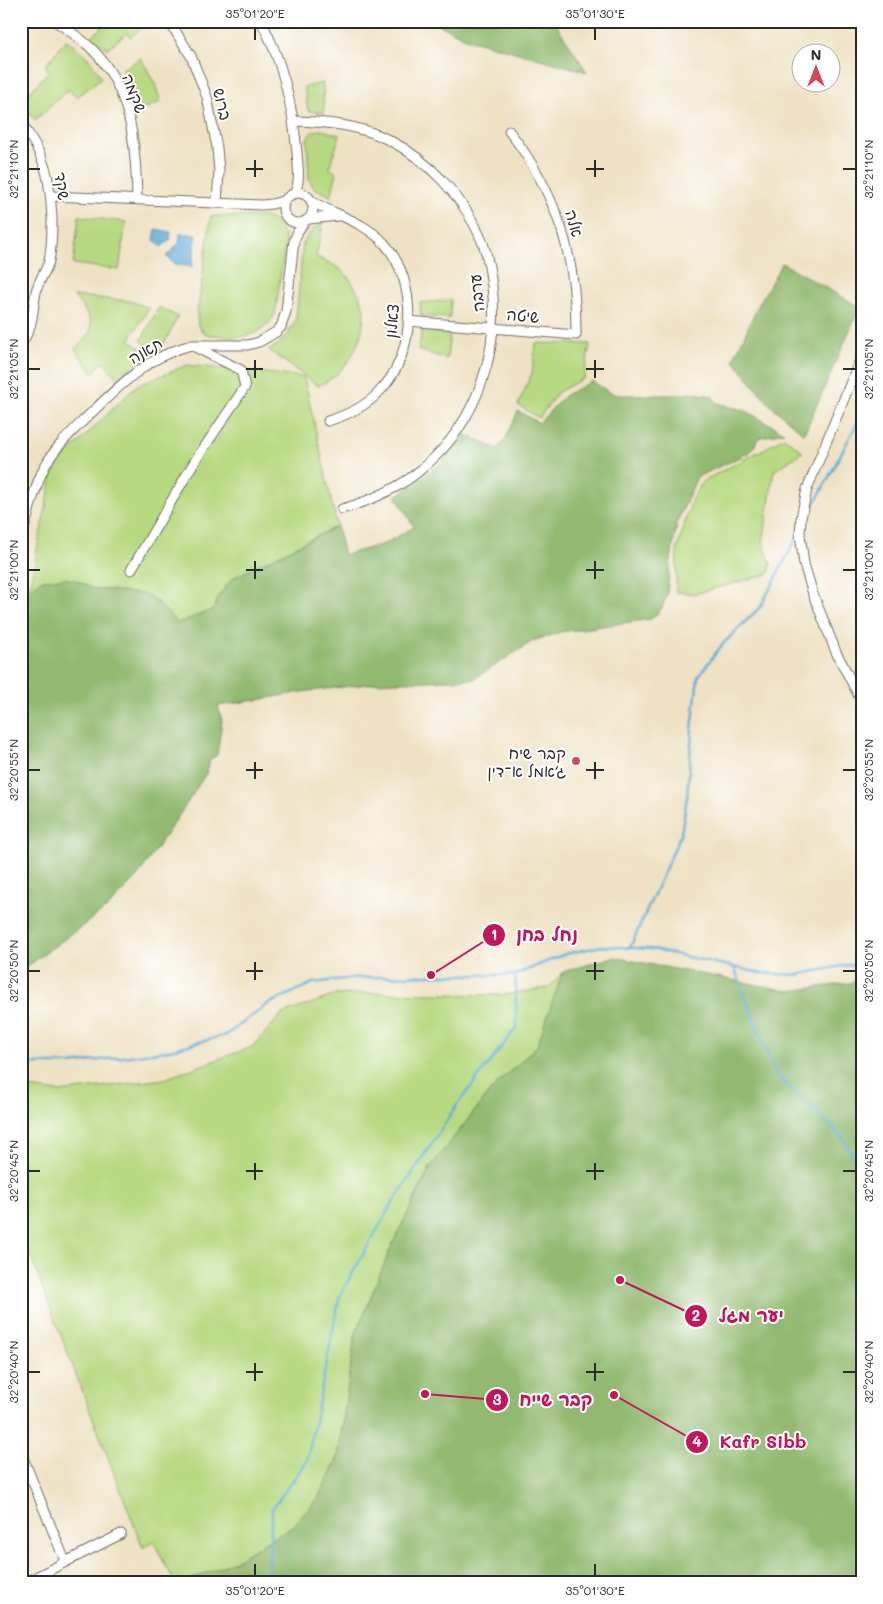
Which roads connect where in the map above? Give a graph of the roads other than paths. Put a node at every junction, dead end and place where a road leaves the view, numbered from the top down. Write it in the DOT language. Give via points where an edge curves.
graph roads {
  1 [pos="55,21"];
  2 [pos="169,21"];
  3 [pos="261,21"];
  4 [pos="294,121"];
  5 [pos="21,123"];
  6 [pos="509,131"];
  7 [pos="298,178"];
  8 [pos="51,196"];
  9 [pos="290,197"];
  10 [pos="308,199"];
  11 [pos="137,200"];
  12 [pos="217,203"];
  13 [pos="262,205"];
  14 [pos="286,216"];
  15 [pos="341,216"];
  16 [pos="307,220"];
  17 [pos="294,240"];
  18 [pos="408,321"];
  19 [pos="494,328"];
  20 [pos="576,335"];
  21 [pos="21,343"];
  22 [pos="191,345"];
  23 [pos="862,355"];
  24 [pos="328,422"];
  25 [pos="342,509"];
  26 [pos="21,538"];
  27 [pos="132,570"];
  28 [pos="862,702"];
  29 [pos="21,1453"];
  30 [pos="121,1534"];
  31 [pos="66,1561"];
  32 [pos="24,1583"];
  1 -- 11 [label="street, שקמה" via="91,47 111,72 120,90 134,142"];
  2 -- 12 [label="street, ברוש" via="191,56 207,97 218,156"];
  3 -- 4 [label="street" via="280,67"];
  4 -- 7 [label="street"];
  4 -- 19 [label="street, ערבה" via="348,126 388,140 424,163 442,180 466,211 483,243 490,272"];
  5 -- 8 [label="street, שקד" via="36,144 45,165"];
  6 -- 20 [label="street, אלה" via="536,168 556,212 573,282"];
  7 -- 9 [label="street" via="298,186"];
  7 -- 10 [label="street"];
  8 -- 11 [label="street"];
  8 -- 21 [label="street, שקד" via="50,258 38,283 32,321"];
  9 -- 10 [label="street" via="299,194"];
  9 -- 13 [label="street"];
  9 -- 14 [label="street" via="284,204"];
  10 -- 15 [label="street, צאלון"];
  10 -- 16 [label="street" via="313,211"];
  11 -- 12 [label="street"];
  12 -- 13 [label="street"];
  13 -- 14 [label="street"];
  14 -- 16 [label="street" via="296,223"];
  14 -- 17 [label="street, תאנה"];
  15 -- 16 [label="street, צאלון"];
  15 -- 18 [label="street, צאלון" via="373,233 394,257 407,288"];
  16 -- 17 [label="street, תאנה"];
  17 -- 22 [label="street, תאנה" via="286,311 281,327 248,345"];
  18 -- 19 [label="street, שיטה"];
  18 -- 24 [label="street, צאלון" via="397,364 382,390 359,408"];
  19 -- 20 [label="street, שיטה"];
  19 -- 25 [label="street, ערבה" via="478,392 455,434 427,466 398,487"];
  22 -- 26 [label="street, תאנה" via="163,355 131,376 59,446 38,481"];
  22 -- 27 [label="street" via="240,370 245,387 193,464"];
  23 -- 28 [label="street" via="807,489 800,534 813,594 836,652"];
  29 -- 31 [label="street"];
  30 -- 31 [label="street"];
  31 -- 32 [label="street"];
}
